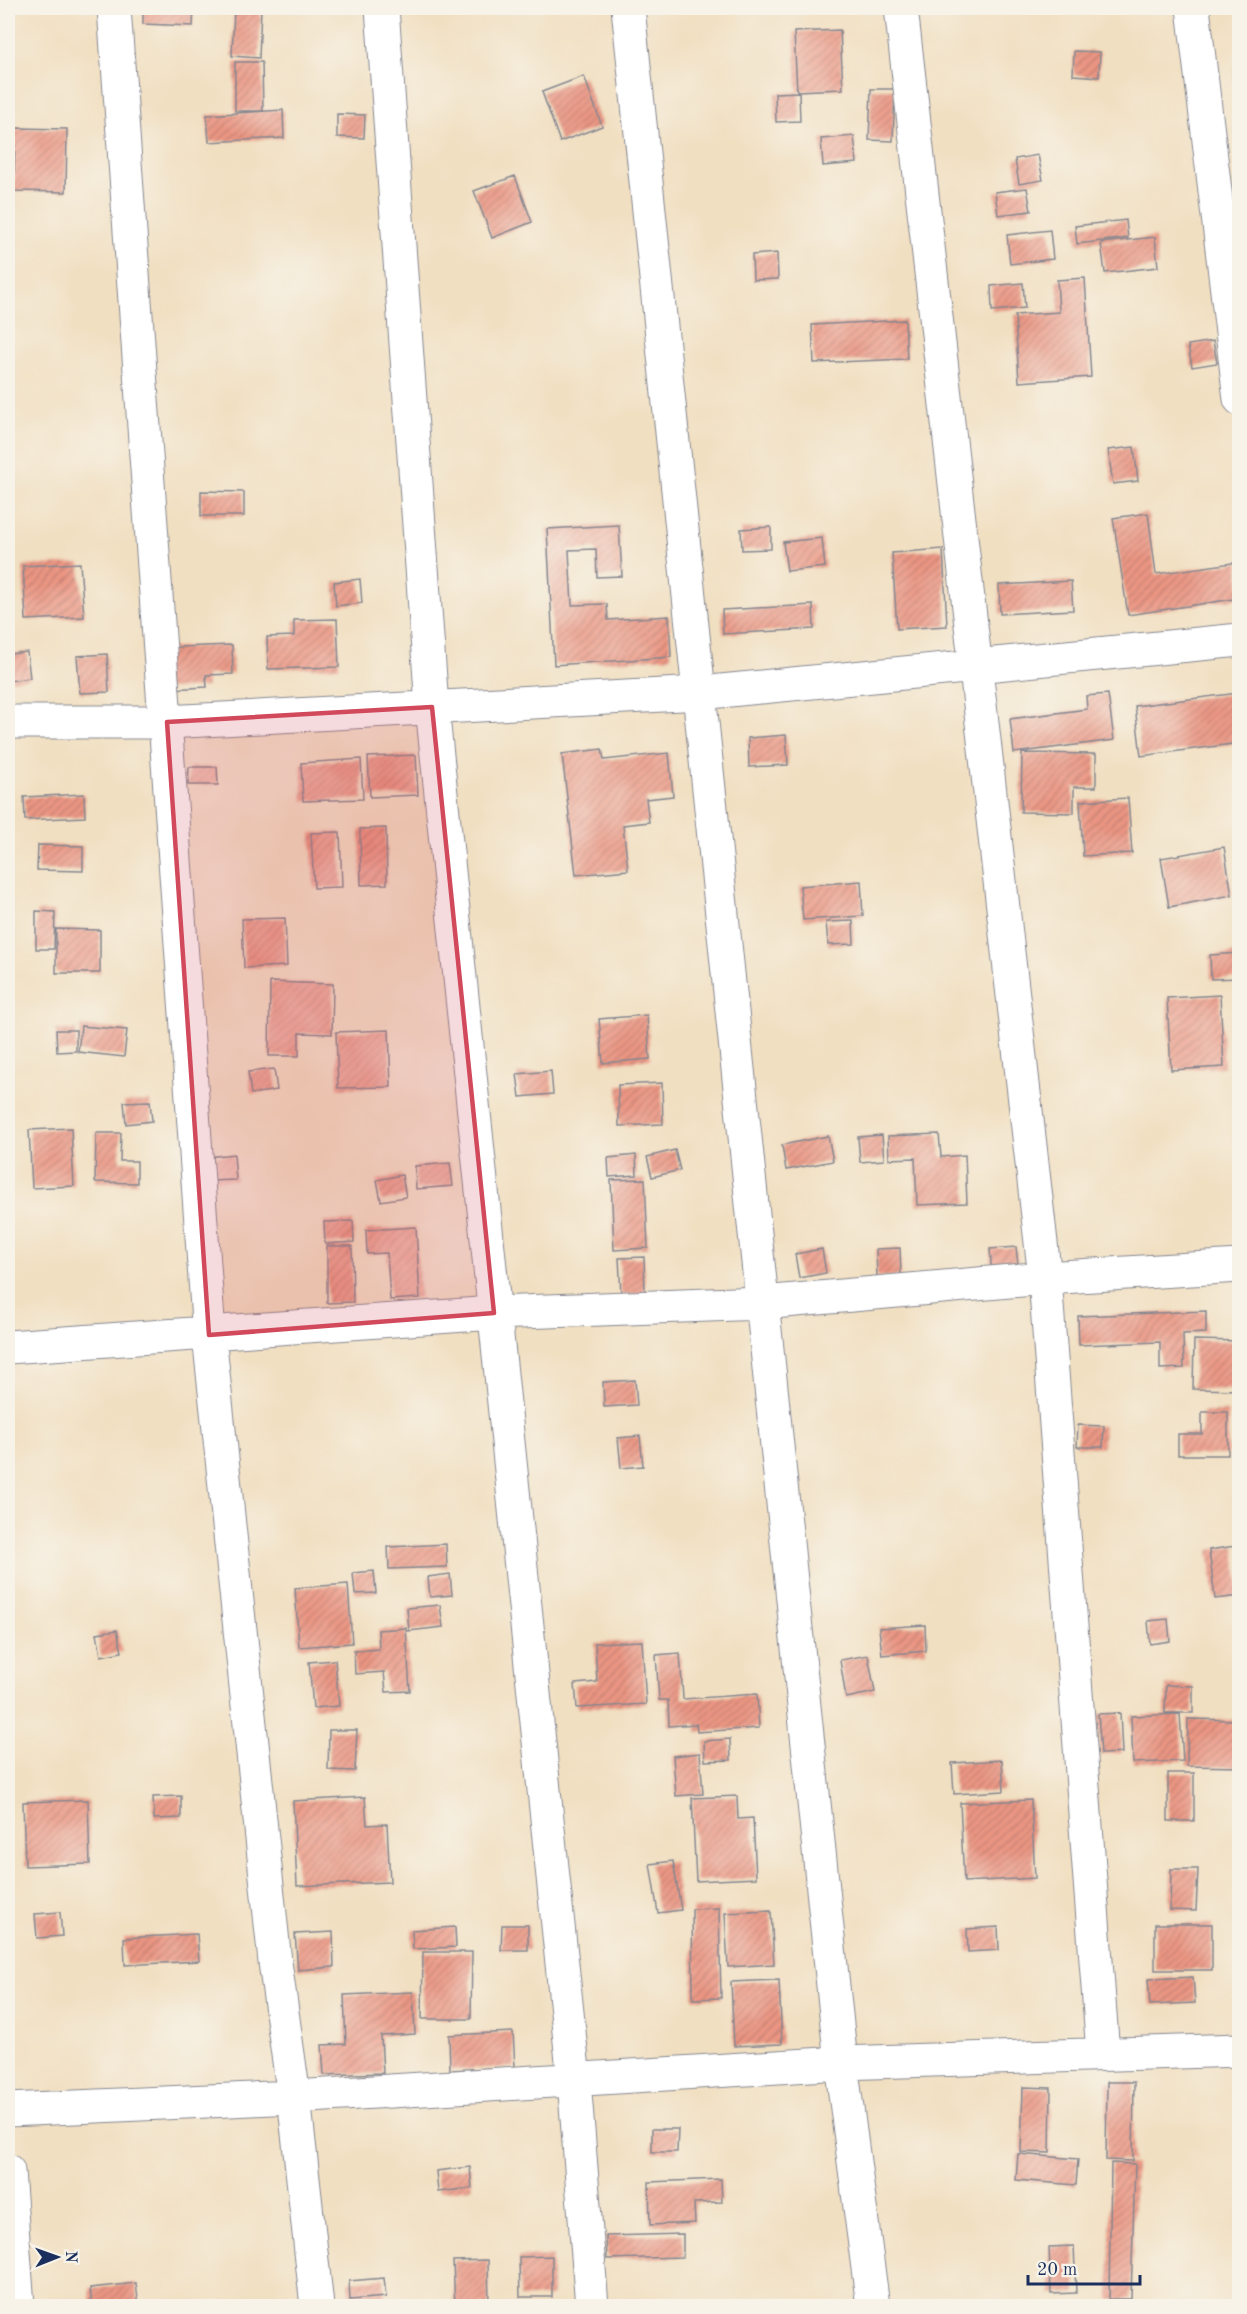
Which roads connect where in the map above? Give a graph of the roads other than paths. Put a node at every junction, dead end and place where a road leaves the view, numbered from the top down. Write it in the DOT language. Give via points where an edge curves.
graph roads {
  1 [pos="114,8"];
  2 [pos="382,8"];
  3 [pos="628,8"];
  4 [pos="901,8"];
  5 [pos="1193,8"];
  6 [pos="1239,399"];
  7 [pos="1239,640"];
  8 [pos="974,664"];
  9 [pos="700,693"];
  10 [pos="432,707"];
  11 [pos="8,722"];
  12 [pos="166,722"];
  13 [pos="1239,1266"];
  14 [pos="1046,1278"];
  15 [pos="762,1303"];
  16 [pos="494,1313"];
  17 [pos="209,1335"];
  18 [pos="8,1347"];
  19 [pos="1239,2050"];
  20 [pos="1103,2054"];
  21 [pos="841,2063"];
  22 [pos="574,2080"];
  23 [pos="294,2097"];
  24 [pos="8,2110"];
  25 [pos="8,2171"];
  26 [pos="18,2307"];
  27 [pos="317,2307"];
  28 [pos="592,2307"];
  29 [pos="873,2307"];
  1 -- 12 [label="street"];
  2 -- 10 [label="street"];
  3 -- 9 [label="street"];
  4 -- 8 [label="street"];
  5 -- 6 [label="street"];
  7 -- 8 [label="street"];
  8 -- 9 [label="street"];
  8 -- 14 [label="street"];
  9 -- 10 [label="street"];
  9 -- 15 [label="street"];
  10 -- 12 [label="street"];
  10 -- 16 [label="street"];
  11 -- 12 [label="street"];
  12 -- 17 [label="street"];
  13 -- 14 [label="street"];
  14 -- 15 [label="street"];
  14 -- 20 [label="street"];
  15 -- 16 [label="street"];
  15 -- 21 [label="street"];
  16 -- 17 [label="street"];
  16 -- 22 [label="street"];
  17 -- 18 [label="street"];
  17 -- 23 [label="street" via="275,1962"];
  19 -- 20 [label="street"];
  20 -- 21 [label="street"];
  21 -- 22 [label="street"];
  21 -- 29 [label="street"];
  22 -- 23 [label="street"];
  22 -- 28 [label="street"];
  23 -- 24 [label="street"];
  23 -- 27 [label="street"];
  25 -- 26 [label="street"];
}
